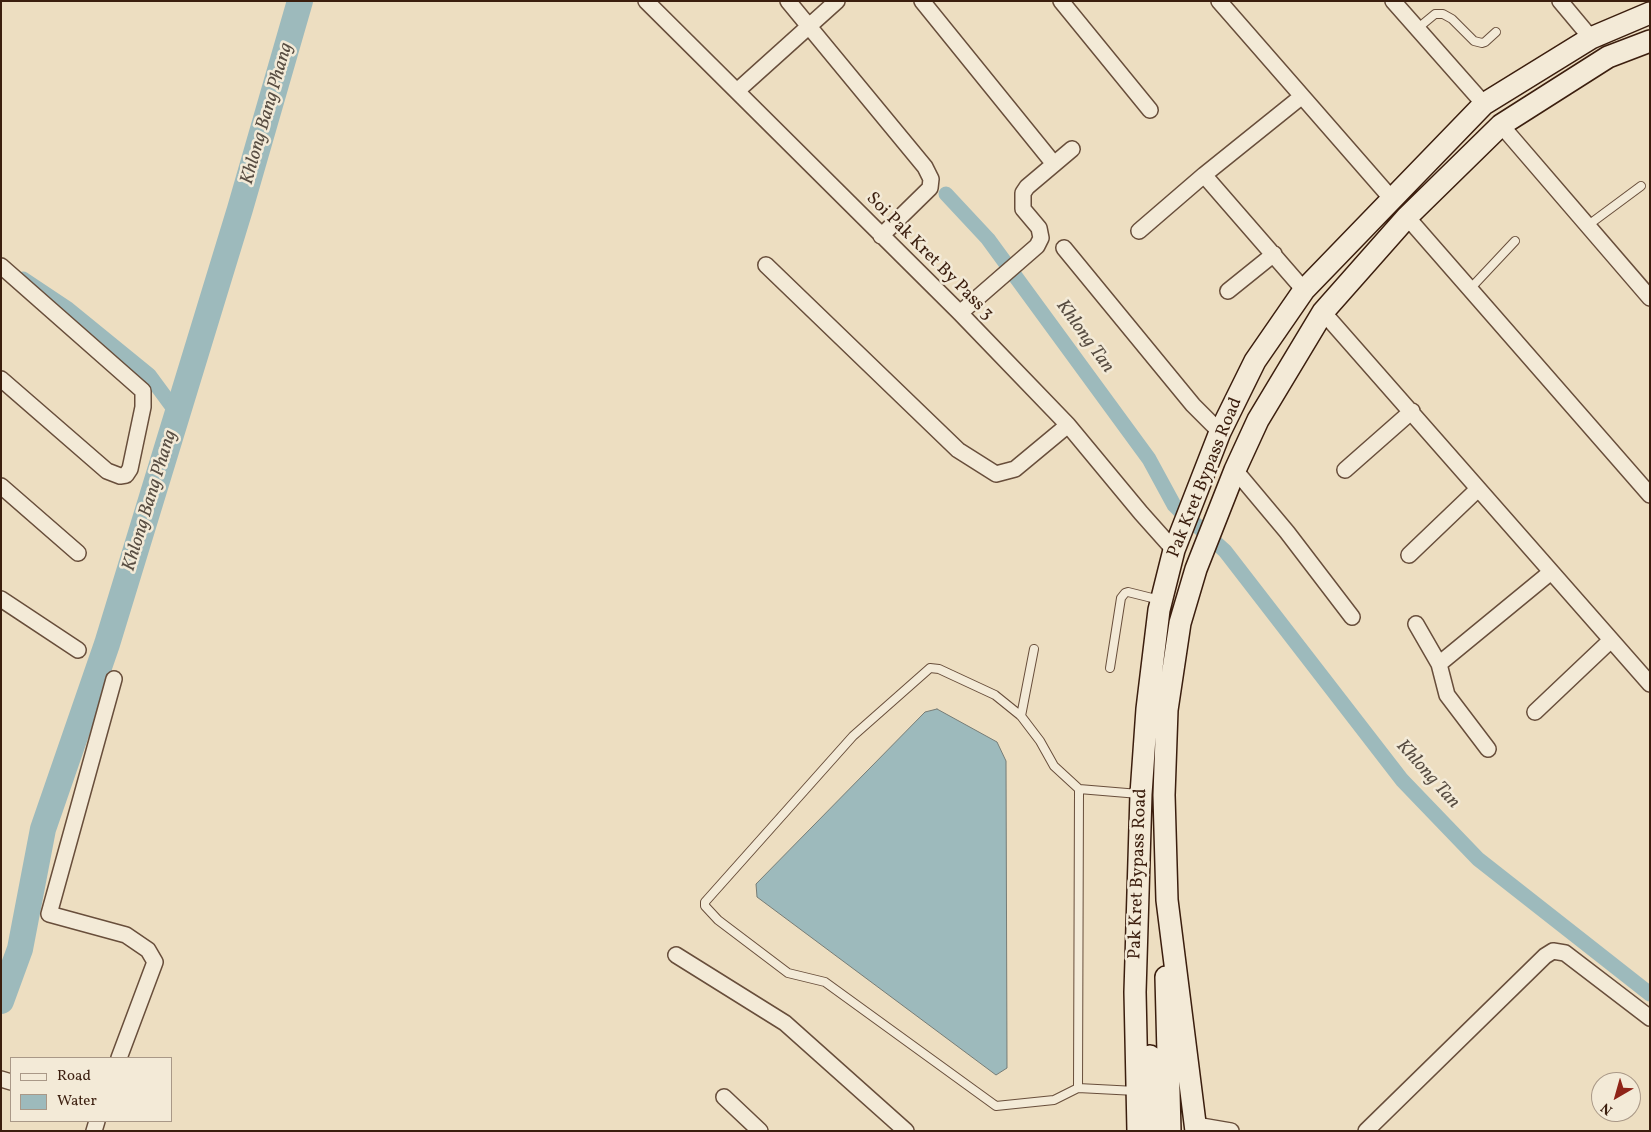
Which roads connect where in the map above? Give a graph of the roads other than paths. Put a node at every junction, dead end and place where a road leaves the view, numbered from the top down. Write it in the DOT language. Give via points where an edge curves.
graph roads {
  1 [pos="646,1"];
  2 [pos="788,1"];
  3 [pos="837,1"];
  4 [pos="922,1"];
  5 [pos="1061,1"];
  6 [pos="1219,1"];
  7 [pos="1393,1"];
  8 [pos="1560,1"];
  9 [pos="1650,13"];
  10 [pos="809,26"];
  11 [pos="1418,28"];
  12 [pos="1496,32"];
  13 [pos="1591,38"];
  14 [pos="1650,41"];
  15 [pos="737,91"];
  16 [pos="1301,97"];
  17 [pos="1484,104"];
  18 [pos="1150,110"];
  19 [pos="1501,126"];
  20 [pos="1072,149"];
  21 [pos="1054,164"];
  22 [pos="1204,175"];
  23 [pos="1641,186"];
  24 [pos="1391,198"];
  25 [pos="1407,217"];
  26 [pos="1587,226"];
  27 [pos="1139,231"];
  28 [pos="881,236"];
  29 [pos="1515,241"];
  30 [pos="1064,248"];
  31 [pos="1274,254"];
  32 [pos="766,265"];
  33 [pos="1,266"];
  34 [pos="1304,290"];
  35 [pos="1469,290"];
  36 [pos="1228,291"];
  37 [pos="1650,298"];
  38 [pos="1323,312"];
  39 [pos="960,313"];
  40 [pos="1,379"];
  41 [pos="1412,411"];
  42 [pos="1068,425"];
  43 [pos="1220,432"];
  44 [pos="1234,470"];
  45 [pos="1345,470"];
  46 [pos="1,486"];
  47 [pos="1478,489"];
  48 [pos="1650,495"];
  49 [pos="1174,550"];
  50 [pos="78,553"];
  51 [pos="1409,555"];
  52 [pos="1551,572"];
  53 [pos="1,599"];
  54 [pos="1162,600"];
  55 [pos="1352,617"];
  56 [pos="1416,624"];
  57 [pos="1611,640"];
  58 [pos="1034,649"];
  59 [pos="78,650"];
  60 [pos="1439,664"];
  61 [pos="1110,668"];
  62 [pos="114,679"];
  63 [pos="1650,684"];
  64 [pos="1535,712"];
  65 [pos="1021,716"];
  66 [pos="1488,749"];
  67 [pos="1079,789"];
  68 [pos="1141,794"];
  69 [pos="1167,900"];
  70 [pos="1138,913"];
  71 [pos="676,955"];
  72 [pos="1650,1018"];
  73 [pos="119,1057"];
  74 [pos="1078,1088"];
  75 [pos="1137,1091"];
  76 [pos="724,1097"];
  77 [pos="1196,1128"];
  78 [pos="760,1131"];
  79 [pos="906,1131"];
  80 [pos="1138,1131"];
  81 [pos="1154,1131"];
  82 [pos="1170,1131"];
  83 [pos="1231,1131"];
  84 [pos="1366,1131"];
  1 -- 15 [label="street, Soi Pak Kret By Pass 3"];
  2 -- 10 [label="street"];
  3 -- 10 [label="street"];
  4 -- 21 [label="street"];
  5 -- 18 [label="street"];
  6 -- 16 [label="street"];
  7 -- 11 [label="street"];
  8 -- 13 [label="street"];
  9 -- 13 [label="main road, Pak Kret Bypass Road"];
  10 -- 15 [label="street"];
  10 -- 28 [label="street" via="925,167 931,179 930,188"];
  11 -- 12 [label="lane" via="1435,14 1443,14 1474,41 1482,43"];
  11 -- 17 [label="street"];
  13 -- 17 [label="main road, Pak Kret Bypass Road"];
  14 -- 19 [label="main road, Pak Kret Bypass Road" via="1608,57"];
  15 -- 28 [label="street, Soi Pak Kret By Pass 3"];
  16 -- 22 [label="street"];
  16 -- 24 [label="street"];
  17 -- 24 [label="main road, Pak Kret Bypass Road"];
  19 -- 25 [label="main road, Pak Kret Bypass Road"];
  19 -- 26 [label="street"];
  20 -- 21 [label="street"];
  21 -- 39 [label="street" via="1028,187 1022,199 1023,209 1039,228 1038,246"];
  22 -- 27 [label="street"];
  22 -- 31 [label="street"];
  23 -- 26 [label="lane"];
  24 -- 34 [label="main road, Pak Kret Bypass Road"];
  25 -- 35 [label="street"];
  25 -- 38 [label="main road, Pak Kret Bypass Road"];
  26 -- 37 [label="street"];
  28 -- 39 [label="street, Soi Pak Kret By Pass 3"];
  29 -- 35 [label="lane"];
  30 -- 43 [label="street" via="1193,405"];
  31 -- 34 [label="street"];
  31 -- 36 [label="street"];
  32 -- 42 [label="street" via="958,450 996,474 1015,469"];
  33 -- 40 [label="street" via="142,391 143,407 130,470 120,476 107,471"];
  34 -- 43 [label="main road, Pak Kret Bypass Road" via="1256,361"];
  35 -- 48 [label="street"];
  38 -- 41 [label="street"];
  38 -- 44 [label="main road, Pak Kret Bypass Road" via="1258,420"];
  39 -- 42 [label="street, Soi Pak Kret By Pass 3"];
  41 -- 45 [label="street"];
  41 -- 47 [label="street"];
  42 -- 49 [label="street, Soi Pak Kret By Pass 3"];
  43 -- 49 [label="main road, Pak Kret Bypass Road"];
  44 -- 55 [label="street" via="1287,532"];
  44 -- 69 [label="main road, Pak Kret Bypass Road" via="1196,569 1180,622 1168,710 1164,795"];
  46 -- 50 [label="street"];
  47 -- 51 [label="street"];
  47 -- 52 [label="street"];
  49 -- 54 [label="main road, Pak Kret Bypass Road"];
  52 -- 57 [label="street"];
  52 -- 60 [label="street"];
  53 -- 59 [label="street"];
  54 -- 61 [label="lane" via="1128,592 1121,598"];
  54 -- 68 [label="main road, Pak Kret Bypass Road" via="1147,709"];
  56 -- 60 [label="street"];
  57 -- 63 [label="street"];
  57 -- 64 [label="street"];
  58 -- 65 [label="lane"];
  60 -- 66 [label="street" via="1447,695"];
  62 -- 73 [label="street" via="49,914 126,935 148,950 154,962"];
  65 -- 67 [label="lane" via="1054,766"];
  65 -- 74 [label="lane" via="995,695 939,669 925,670 854,736 704,906 788,973 825,982 996,1106 1054,1100"];
  67 -- 68 [label="lane"];
  67 -- 74 [label="lane"];
  68 -- 70 [label="main road, Pak Kret Bypass Road"];
  69 -- 77 [label="main road, Pak Kret Bypass Road"];
  69 -- 82 [label="main road"];
  70 -- 75 [label="main road, Pak Kret Bypass Road" via="1135,992"];
  70 -- 81 [label="main road" via="1148,1010"];
  71 -- 79 [label="street" via="785,1022"];
  72 -- 84 [label="street" via="1565,954 1553,951 1544,956"];
  74 -- 75 [label="lane"];
  75 -- 80 [label="main road, Pak Kret Bypass Road"];
  76 -- 78 [label="street"];
  77 -- 83 [label="street"];
}
